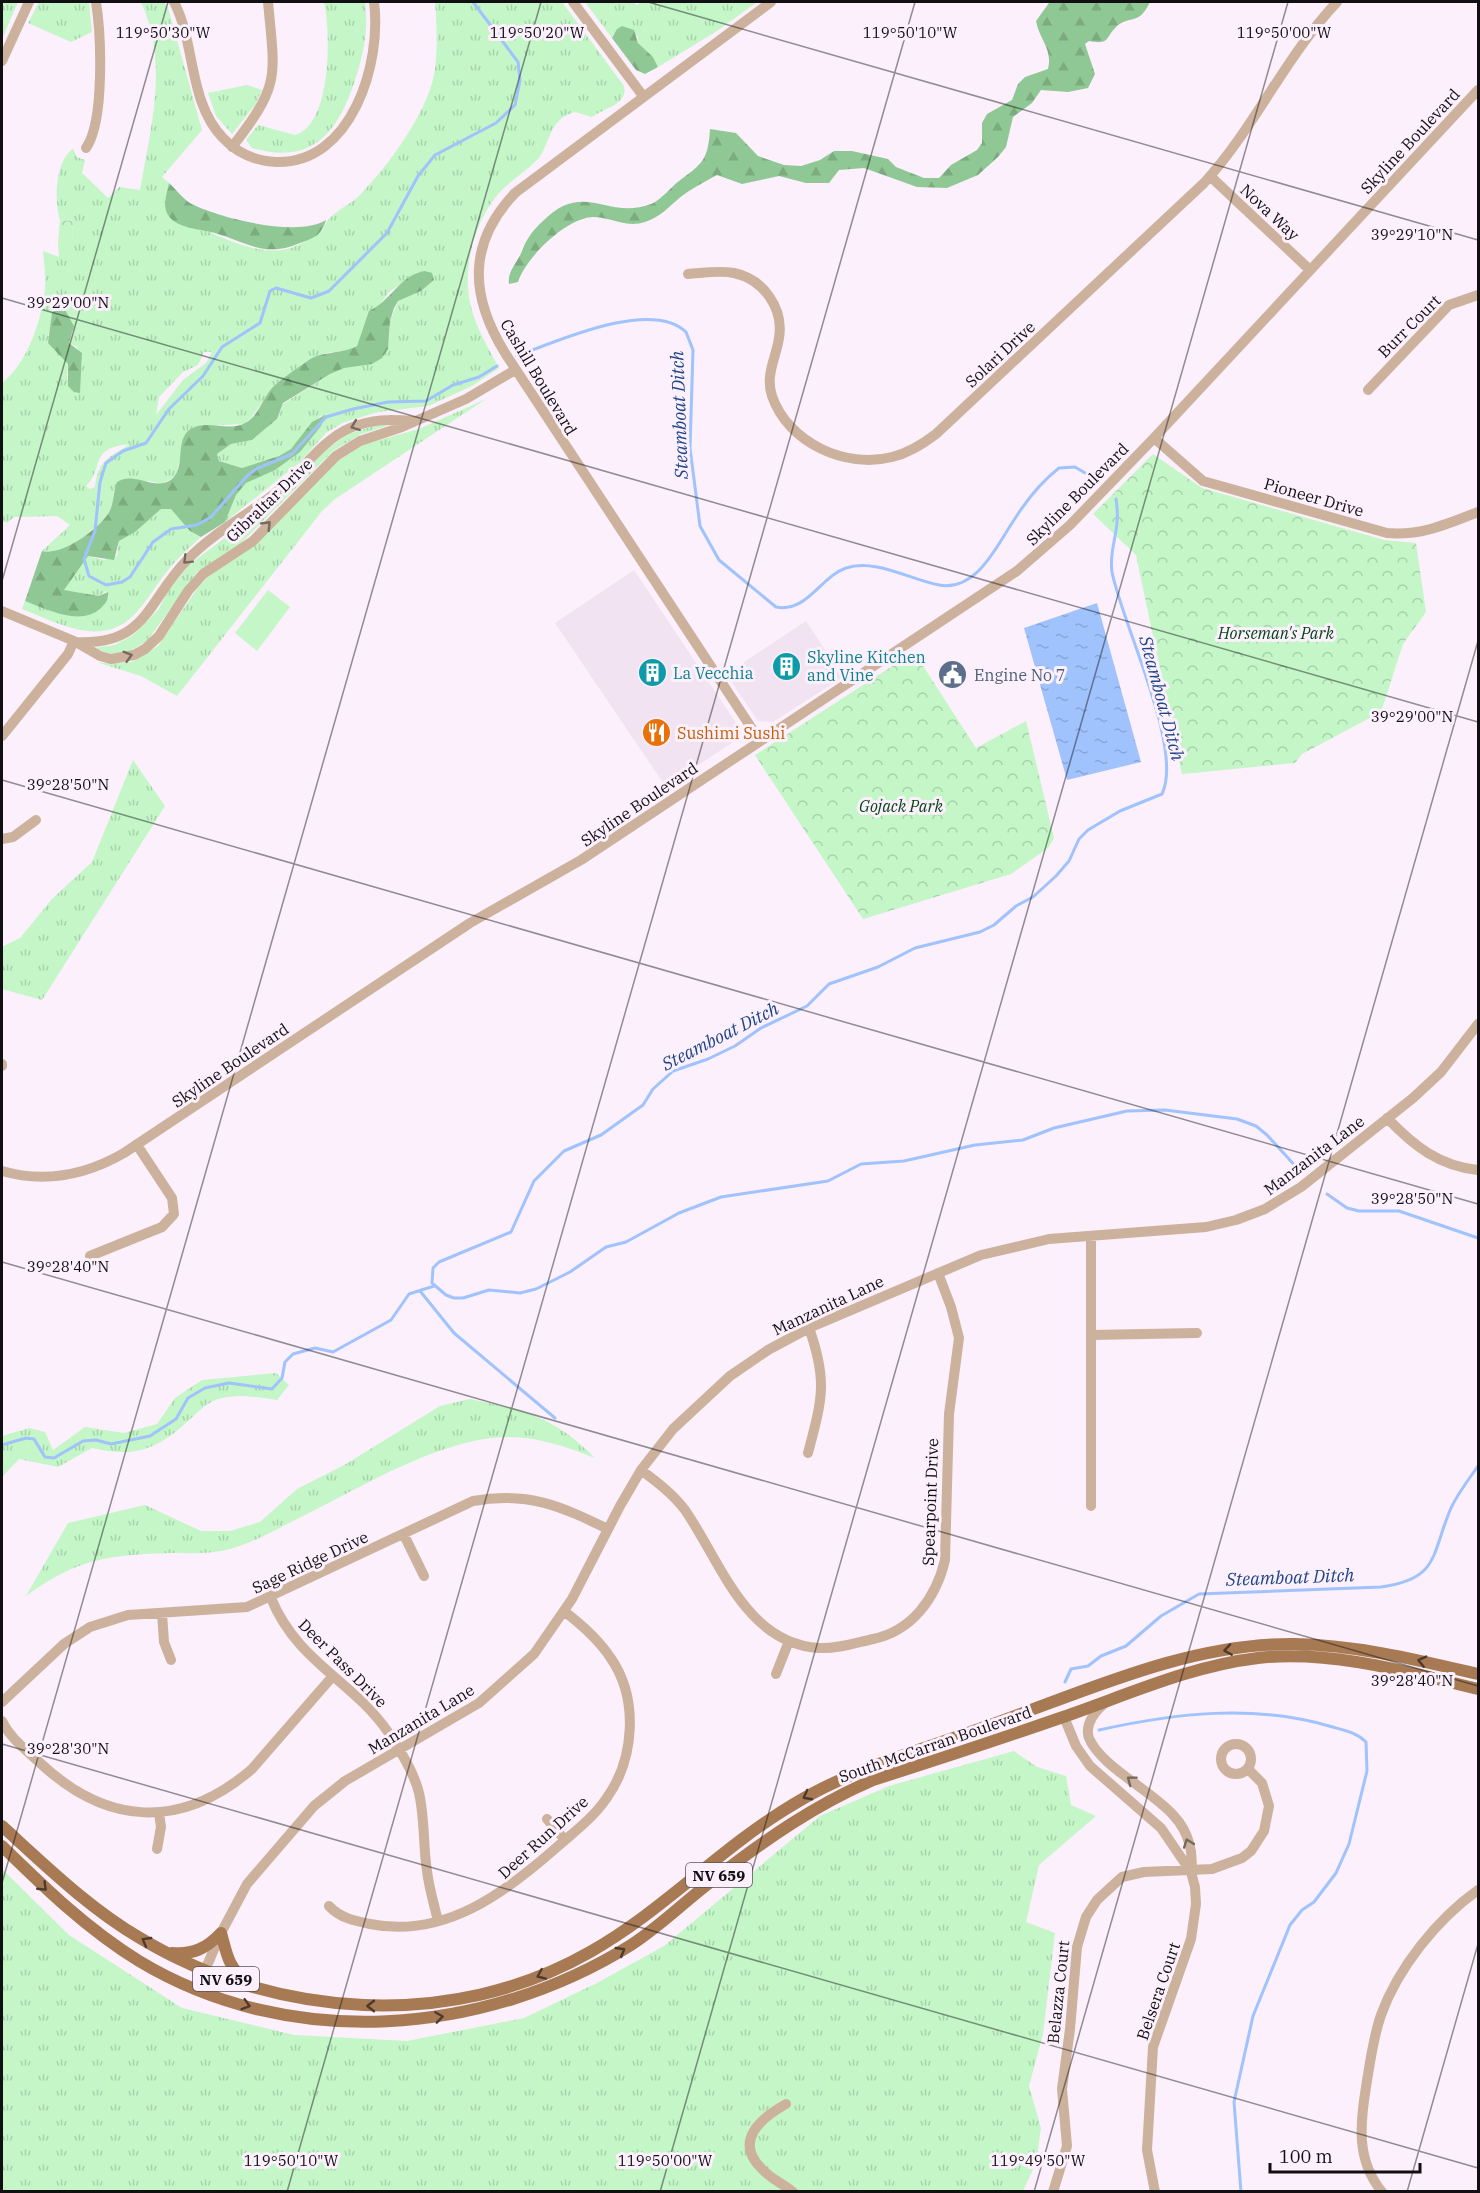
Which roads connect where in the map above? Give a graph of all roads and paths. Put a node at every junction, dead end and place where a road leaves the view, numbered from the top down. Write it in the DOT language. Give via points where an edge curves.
graph roads {
  1 [pos="29,2"];
  2 [pos="96,2"];
  3 [pos="174,2"];
  4 [pos="267,2"];
  5 [pos="374,2"];
  6 [pos="573,2"];
  7 [pos="771,2"];
  8 [pos="1337,2"];
  9 [pos="2,61"];
  10 [pos="1479,90"];
  11 [pos="643,96"];
  12 [pos="232,147"];
  13 [pos="86,148"];
  14 [pos="1210,176"];
  15 [pos="1310,270"];
  16 [pos="688,274"];
  17 [pos="1479,295"];
  18 [pos="515,370"];
  19 [pos="1368,390"];
  20 [pos="413,421"];
  21 [pos="1154,438"];
  22 [pos="1479,512"];
  23 [pos="2,611"];
  24 [pos="74,642"];
  25 [pos="2,736"];
  26 [pos="760,741"];
  27 [pos="36,820"];
  28 [pos="2,839"];
  29 [pos="1479,1024"];
  30 [pos="1387,1118"];
  31 [pos="136,1145"];
  32 [pos="1479,1170"];
  33 [pos="2,1171"];
  34 [pos="1091,1236"];
  35 [pos="90,1256"];
  36 [pos="938,1273"];
  37 [pos="809,1328"];
  38 [pos="1197,1333"];
  39 [pos="1091,1335"];
  40 [pos="808,1453"];
  41 [pos="641,1470"];
  42 [pos="1091,1506"];
  43 [pos="608,1529"];
  44 [pos="404,1535"];
  45 [pos="424,1576"];
  46 [pos="271,1598"];
  47 [pos="565,1612"];
  48 [pos="162,1613"];
  49 [pos="789,1641"];
  50 [pos="171,1660"];
  51 [pos="776,1674"];
  52 [pos="1479,1674"];
  53 [pos="332,1677"];
  54 [pos="1098,1685"];
  55 [pos="1479,1689"];
  56 [pos="1109,1700"];
  57 [pos="2,1702"];
  58 [pos="1064,1717"];
  59 [pos="2,1721"];
  60 [pos="399,1750"];
  61 [pos="1248,1769"];
  62 [pos="159,1813"];
  63 [pos="547,1819"];
  64 [pos="2,1826"];
  65 [pos="565,1840"];
  66 [pos="2,1846"];
  67 [pos="157,1849"];
  68 [pos="1191,1872"];
  69 [pos="1479,1890"];
  70 [pos="329,1906"];
  71 [pos="438,1921"];
  72 [pos="221,1933"];
  73 [pos="165,1953"];
  74 [pos="205,1971"];
  75 [pos="252,1987"];
  76 [pos="197,1989"];
  77 [pos="786,2104"];
  78 [pos="793,2192"];
  79 [pos="1053,2192"];
  80 [pos="1155,2192"];
  81 [pos="1382,2192"];
  1 -- 9 [label="street"];
  2 -- 13 [label="street" via="99,76 94,129"];
  3 -- 12 [label="street" via="206,114"];
  4 -- 12 [label="street" via="273,79 262,108"];
  5 -- 12 [label="street" via="375,32 368,69 352,113 334,140 306,158 283,162 261,160"];
  6 -- 11 [label="street"];
  7 -- 11 [label="street, Cashill Boulevard"];
  8 -- 14 [label="street, Solari Drive" via="1299,46"];
  10 -- 15 [label="street, Skyline Boulevard"];
  11 -- 18 [label="street, Cashill Boulevard" via="523,186 500,210 486,234 478,274 481,302"];
  14 -- 15 [label="street, Nova Way"];
  14 -- 16 [label="street, Solari Drive" via="936,434 909,452 891,458 837,456 796,431 778,408 770,386 780,328 775,305 758,285 736,274"];
  15 -- 21 [label="street, Skyline Boulevard"];
  17 -- 19 [label="street, Burr Court" via="1449,305"];
  18 -- 20 [label="street, Gibraltar Drive" via="466,399"];
  18 -- 26 [label="street, Cashill Boulevard"];
  20 -- 24 [label="street, Gibraltar Drive, one-way" via="374,420 344,431 285,485 193,554 147,616 134,627 109,639"];
  24 -- 20 [label="street, Gibraltar Drive, one-way" via="111,659 145,649 159,636 195,582 253,540 336,456 360,441"];
  21 -- 22 [label="street, Pioneer Drive" via="1203,481 1387,533 1432,530"];
  21 -- 26 [label="street, Skyline Boulevard" via="1036,556"];
  23 -- 24 [label="street, Gibraltar Drive"];
  24 -- 25 [label="street"];
  26 -- 31 [label="street, Skyline Boulevard" via="574,865 470,923"];
  27 -- 28 [label="street" via="13,837"];
  29 -- 30 [label="street, Manzanita Lane" via="1441,1072"];
  30 -- 32 [label="street" via="1434,1158"];
  30 -- 34 [label="street, Manzanita Lane" via="1291,1194 1250,1216 1206,1227"];
  31 -- 33 [label="street, Skyline Boulevard" via="110,1162 70,1175 31,1177"];
  31 -- 35 [label="street" via="172,1198 174,1214 162,1227"];
  34 -- 36 [label="street, Manzanita Lane" via="1006,1248"];
  34 -- 39 [label="street"];
  36 -- 37 [label="street, Manzanita Lane"];
  36 -- 49 [label="street, Spearpoint Drive" via="959,1338 948,1414 942,1576 916,1616 892,1633 836,1647 820,1648"];
  37 -- 40 [label="street" via="823,1383"];
  37 -- 41 [label="street, Manzanita Lane" via="748,1362 711,1392 673,1429"];
  38 -- 39 [label="street"];
  39 -- 42 [label="street"];
  41 -- 43 [label="street, Manzanita Lane"];
  41 -- 49 [label="street, Spearpoint Drive" via="685,1510 747,1609 771,1632"];
  43 -- 44 [label="street, Sage Ridge Drive" via="556,1505 512,1496 473,1501"];
  43 -- 47 [label="street, Manzanita Lane"];
  44 -- 45 [label="street"];
  44 -- 46 [label="street, Sage Ridge Drive"];
  46 -- 48 [label="street, Sage Ridge Drive" via="231,1610"];
  46 -- 53 [label="street, Deer Pass Drive" via="288,1632"];
  47 -- 60 [label="street, Manzanita Lane" via="534,1654 490,1695"];
  47 -- 65 [label="street, Deer Run Drive" via="594,1637 615,1665 627,1696 630,1728 626,1758 614,1787 591,1817"];
  48 -- 50 [label="street" via="164,1642"];
  48 -- 57 [label="street, Sage Ridge Drive" via="114,1618 90,1627 64,1644"];
  49 -- 51 [label="street"];
  52 -- 54 [label="main road, South McCarran Boulevard / NV 659, one-way" via="1366,1650 1293,1644 1205,1654"];
  53 -- 60 [label="street, Deer Pass Drive" via="374,1715"];
  53 -- 62 [label="street" via="237,1782 193,1806"];
  54 -- 58 [label="main road"];
  54 -- 75 [label="main road, South McCarran Boulevard / NV 659, one-way" via="856,1773 815,1792 769,1820 617,1936 521,1983 450,2001 395,2006 323,2002"];
  55 -- 56 [label="main road, South McCarran Boulevard / NV 659" via="1358,1663 1293,1657 1260,1658 1195,1671"];
  56 -- 58 [label="main road, South McCarran Boulevard / NV 659"];
  68 -- 56 [label="street, Belsera Court, one-way" via="1188,1839 1176,1817 1115,1767 1089,1737 1089,1725 1096,1710"];
  58 -- 68 [label="street, Belsera Court" via="1084,1760 1161,1828"];
  76 -- 58 [label="main road, South McCarran Boulevard / NV 659, one-way" via="249,2006 343,2021 439,2017 512,2001 578,1975 632,1944 784,1827 844,1793"];
  59 -- 62 [label="street" via="18,1743 70,1788 112,1808"];
  60 -- 71 [label="street, Deer Pass Drive" via="419,1793 427,1872"];
  60 -- 72 [label="street, Manzanita Lane" via="345,1781 314,1806 255,1873"];
  61 -- 68 [label="street, Belazza Court" via="1266,1792 1269,1806 1264,1831 1242,1858"];
  62 -- 67 [label="street"];
  63 -- 65 [label="street"];
  73 -- 64 [label="main road, South McCarran Boulevard / NV 659, one-way" via="98,1910"];
  65 -- 71 [label="street, Deer Run Drive" via="496,1896"];
  66 -- 76 [label="main road, South McCarran Boulevard / NV 659, one-way" via="93,1930 140,1961"];
  68 -- 79 [label="street, Belazza Court" via="1144,1872 1122,1877 1097,1900 1086,1917 1077,1947 1062,2089 1067,2146"];
  68 -- 80 [label="street, Belsera Court" via="1197,1904 1195,1923 1153,2047 1147,2150"];
  69 -- 81 [label="street" via="1451,1913 1411,1960 1381,2016 1360,2129 1365,2160"];
  70 -- 71 [label="street, Deer Run Drive" via="344,1918 388,1927"];
  72 -- 73 [label="main road" via="196,1952"];
  72 -- 74 [label="street, Manzanita Lane"];
  72 -- 75 [label="main road" via="231,1969"];
  73 -- 74 [label="main road, South McCarran Boulevard / NV 659"];
  74 -- 75 [label="main road, South McCarran Boulevard / NV 659"];
  74 -- 76 [label="street, Manzanita Lane"];
  77 -- 78 [label="street" via="760,2120 750,2140 752,2155 762,2169"];
}
